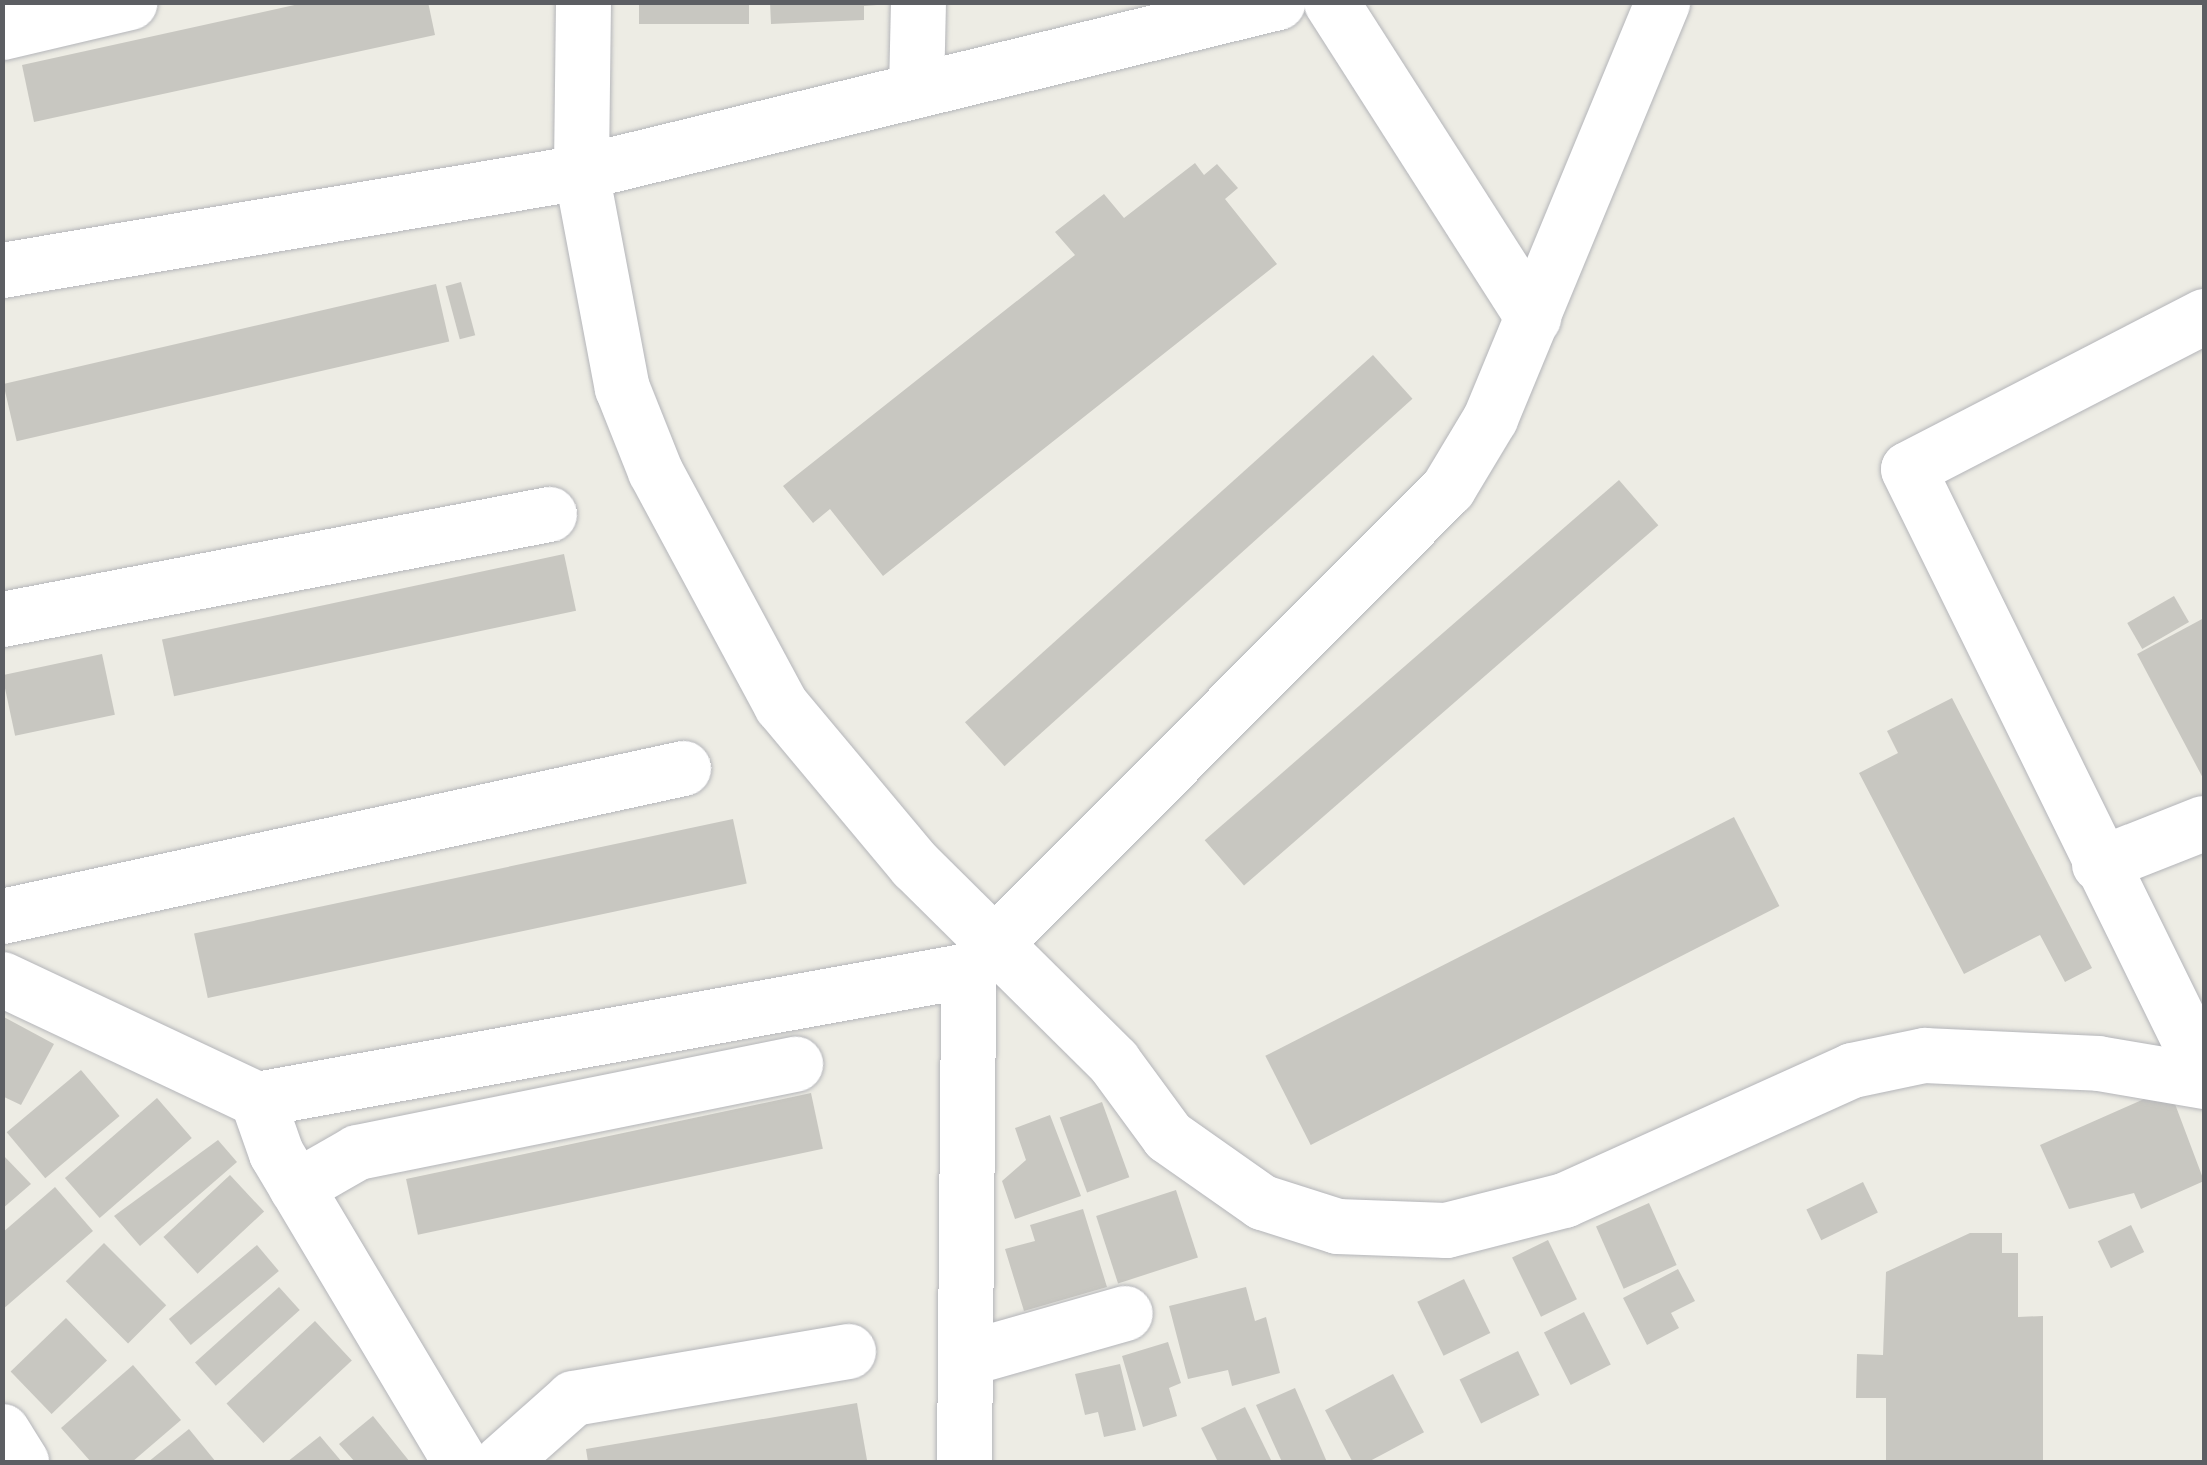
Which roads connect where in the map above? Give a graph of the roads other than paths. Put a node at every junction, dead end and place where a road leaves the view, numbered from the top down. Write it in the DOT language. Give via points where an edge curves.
graph roads {
  1 [pos="130,2"];
  2 [pos="583,2"];
  3 [pos="918,2"];
  4 [pos="1278,2"];
  5 [pos="1331,2"];
  6 [pos="1662,2"];
  7 [pos="2,32"];
  8 [pos="916,90"];
  9 [pos="581,172"];
  10 [pos="2,270"];
  11 [pos="1533,318"];
  12 [pos="2202,325"];
  13 [pos="549,514"];
  14 [pos="2,619"];
  15 [pos="683,768"];
  16 [pos="2203,823"];
  17 [pos="2100,864"];
  18 [pos="2,916"];
  19 [pos="981,957"];
  20 [pos="2,980"];
  21 [pos="795,1064"];
  22 [pos="2204,1071"];
  23 [pos="2204,1081"];
  24 [pos="257,1099"];
  25 [pos="296,1188"];
  26 [pos="1125,1313"];
  27 [pos="848,1352"];
  28 [pos="967,1358"];
  29 [pos="2,1431"];
  30 [pos="21,1462"];
  31 [pos="460,1462"];
  32 [pos="501,1462"];
  33 [pos="964,1462"];
  1 -- 7 [label="street"];
  2 -- 9 [label="street"];
  3 -- 8 [label="street"];
  4 -- 8 [label="street"];
  5 -- 11 [label="street"];
  6 -- 11 [label="street"];
  8 -- 9 [label="street"];
  9 -- 10 [label="street"];
  9 -- 19 [label="street" via="622,388 714,586 780,705"];
  11 -- 19 [label="street" via="1448,488"];
  12 -- 17 [label="street" via="1908,468"];
  13 -- 14 [label="street"];
  15 -- 18 [label="street"];
  16 -- 17 [label="street"];
  17 -- 22 [label="street"];
  19 -- 23 [label="street" via="1113,1061 1168,1136 1262,1202 1337,1226 1446,1230 1564,1200 1852,1070 1924,1056 2098,1063"];
  19 -- 24 [label="street"];
  19 -- 28 [label="street"];
  20 -- 24 [label="street"];
  21 -- 25 [label="street" via="357,1152"];
  24 -- 25 [label="street"];
  25 -- 31 [label="street"];
  26 -- 28 [label="street"];
  27 -- 32 [label="street" via="573,1398"];
  28 -- 33 [label="street"];
  29 -- 30 [label="street"];
}
